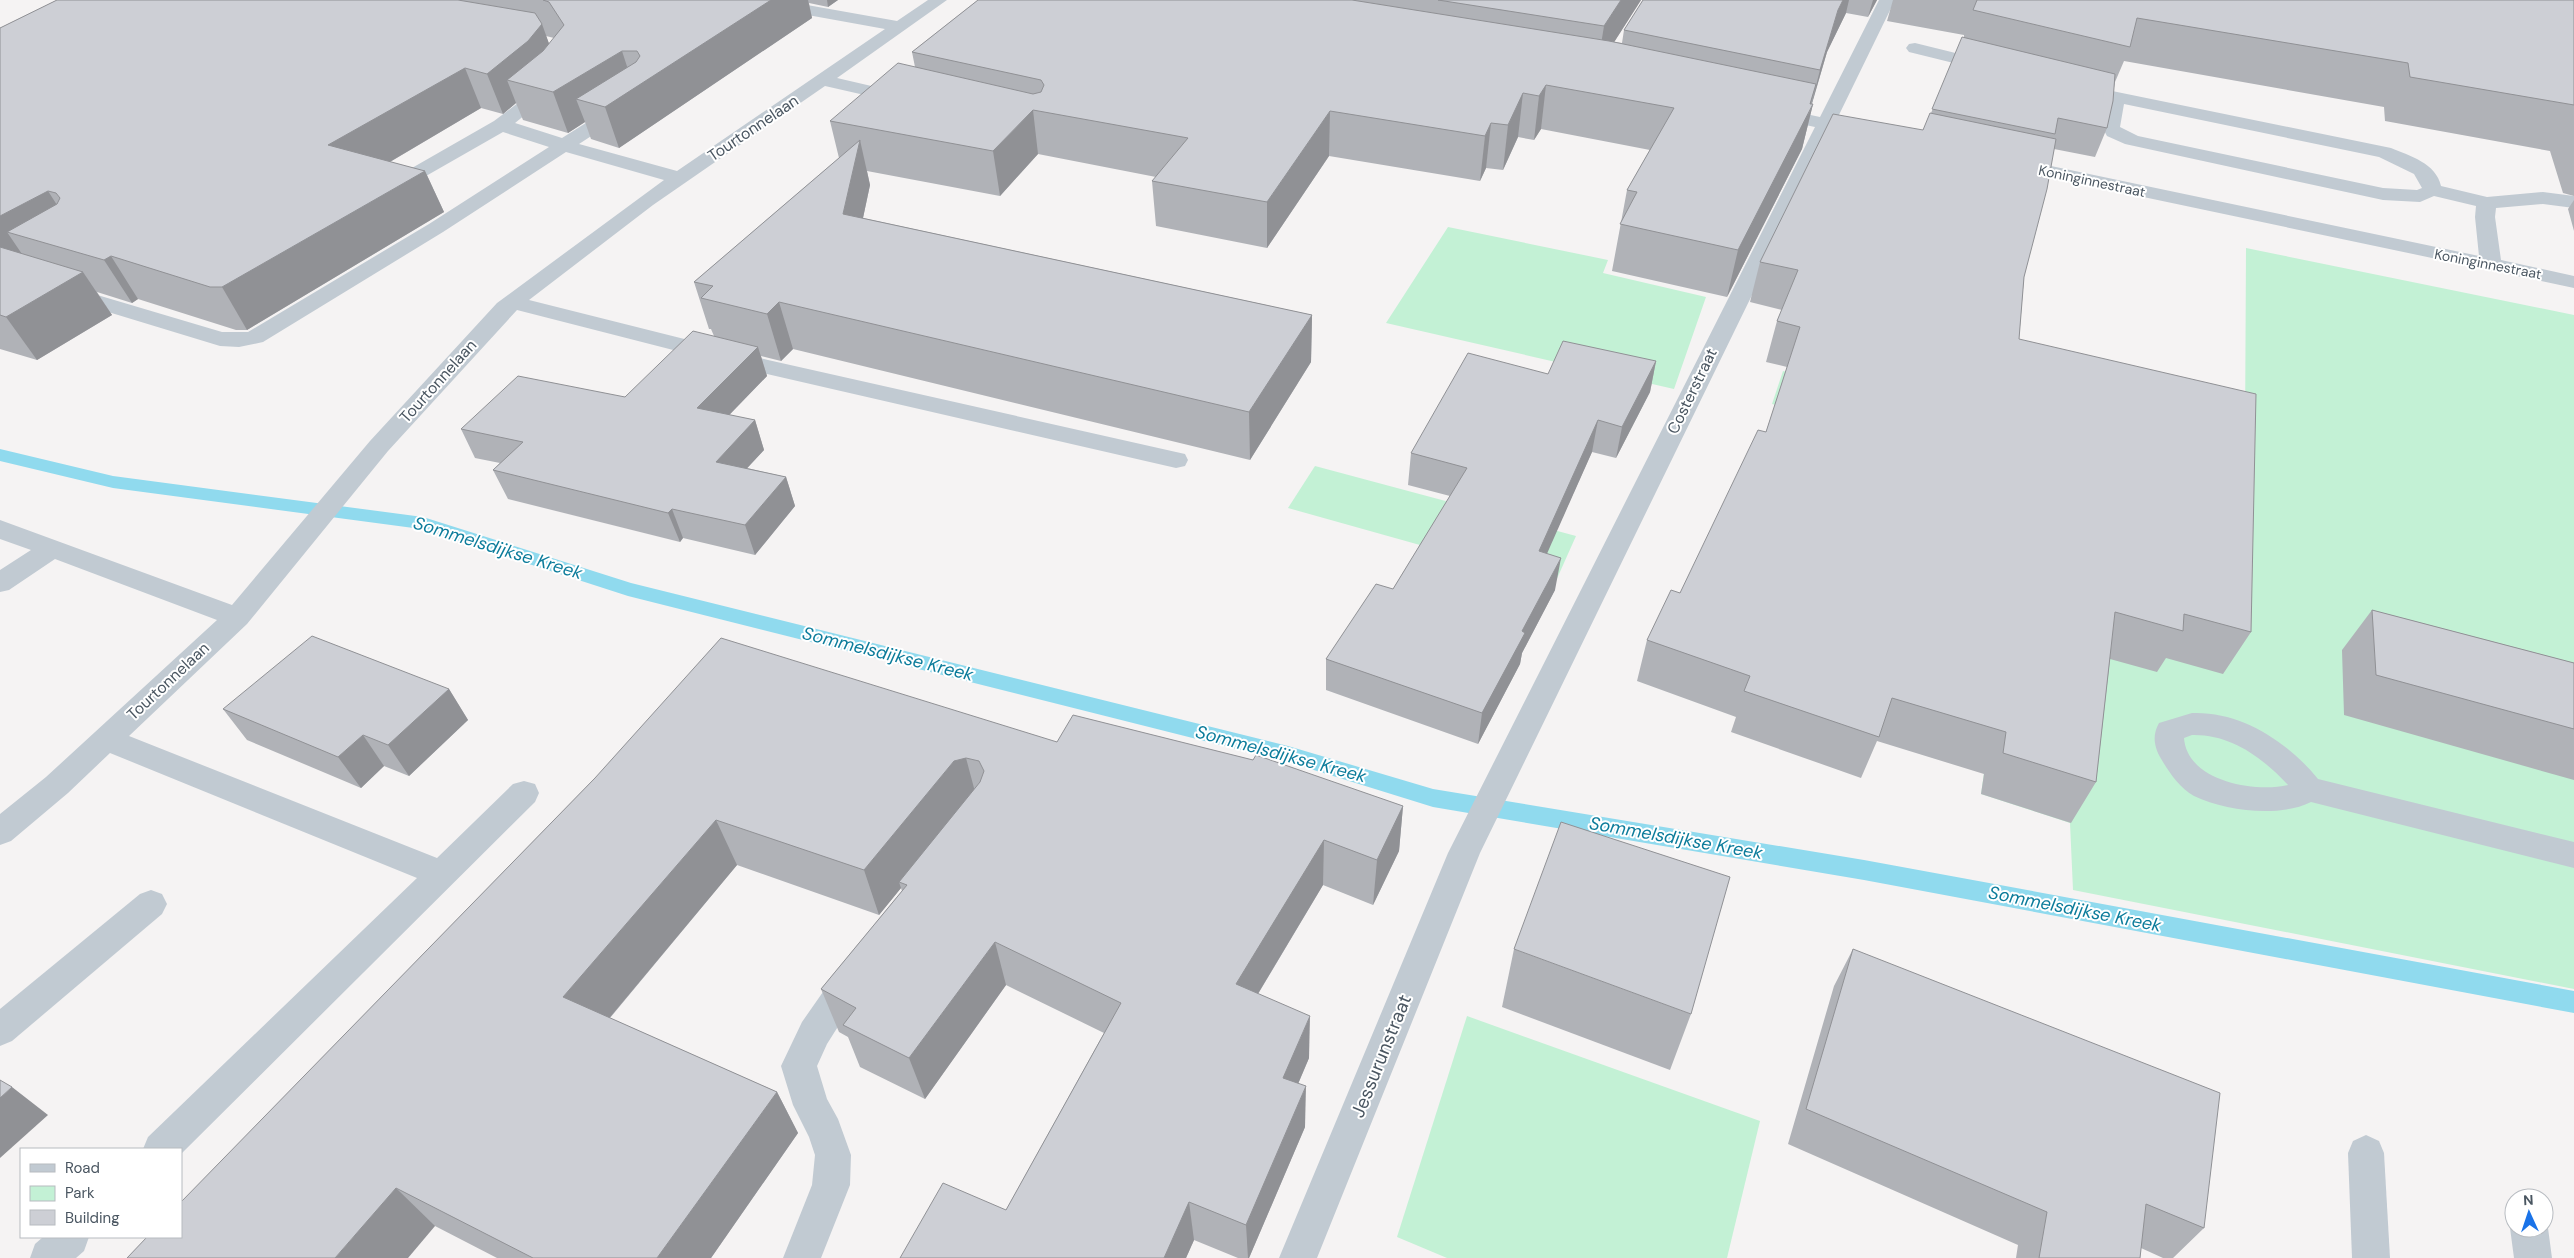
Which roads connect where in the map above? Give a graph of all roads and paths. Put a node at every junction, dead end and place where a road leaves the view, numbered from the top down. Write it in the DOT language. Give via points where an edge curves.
graph roads {
  1 [pos="752,0"];
  2 [pos="939,0"];
  3 [pos="1887,0"];
  4 [pos="900,27"];
  5 [pos="1915,48"];
  6 [pos="2011,72"];
  7 [pos="558,78"];
  8 [pos="822,80"];
  9 [pos="2058,84"];
  10 [pos="2116,98"];
  11 [pos="634,101"];
  12 [pos="919,102"];
  13 [pos="1757,109"];
  14 [pos="1824,124"];
  15 [pos="501,125"];
  16 [pos="1882,136"];
  17 [pos="564,146"];
  18 [pos="1999,161"];
  19 [pos="680,178"];
  20 [pos="391,188"];
  21 [pos="2432,190"];
  22 [pos="2487,202"];
  23 [pos="2574,202"];
  24 [pos="2491,265"];
  25 [pos="2574,282"];
  26 [pos="52,287"];
  27 [pos="512,302"];
  28 [pos="1176,460"];
  29 [pos="0,529"];
  30 [pos="52,549"];
  31 [pos="0,583"];
  32 [pos="237,617"];
  33 [pos="106,739"];
  34 [pos="2308,789"];
  35 [pos="524,793"];
  36 [pos="0,832"];
  37 [pos="1464,853"];
  38 [pos="2574,855"];
  39 [pos="442,874"];
  40 [pos="151,904"];
  41 [pos="869,955"];
  42 [pos="0,1030"];
  43 [pos="162,1148"];
  44 [pos="2366,1153"];
  45 [pos="69,1238"];
  46 [pos="2530,1238"];
  47 [pos="49,1258"];
  48 [pos="802,1258"];
  49 [pos="1298,1258"];
  50 [pos="2371,1258"];
  51 [pos="2533,1258"];
  1 -- 4 [label="street"];
  2 -- 4 [label="street, Tourtonnelaan"];
  3 -- 14 [label="street, Costerstraat"];
  4 -- 8 [label="street, Tourtonnelaan"];
  5 -- 6 [label="street"];
  7 -- 15 [label="street"];
  8 -- 12 [label="street"];
  8 -- 19 [label="street, Tourtonnelaan"];
  9 -- 10 [label="street"];
  10 -- 21 [label="street" via="2384,152 2424,170 2432,182"];
  10 -- 21 [label="street" via="2111,127 2114,132 2132,140 2383,194 2420,196"];
  11 -- 17 [label="street"];
  13 -- 14 [label="street"];
  14 -- 16 [label="street"];
  14 -- 37 [label="street, Costerstraat"];
  15 -- 17 [label="street"];
  15 -- 20 [label="street"];
  17 -- 19 [label="street"];
  17 -- 26 [label="street" via="255,337 220,339"];
  18 -- 24 [label="street, Koninginnestraat"];
  19 -- 27 [label="street, Tourtonnelaan"];
  21 -- 22 [label="street"];
  22 -- 23 [label="street" via="2543,198"];
  22 -- 24 [label="street" via="2485,217"];
  24 -- 25 [label="street, Koninginnestraat"];
  27 -- 28 [label="street" via="766,367"];
  27 -- 32 [label="street, Tourtonnelaan" via="379,446"];
  29 -- 30 [label="street"];
  30 -- 31 [label="street"];
  30 -- 32 [label="street"];
  32 -- 33 [label="street, Tourtonnelaan"];
  33 -- 36 [label="street, Tourtonnelaan"];
  33 -- 39 [label="street"];
  34 -- 38 [label="street"];
  35 -- 39 [label="street"];
  37 -- 49 [label="street, Jessurunstraat"];
  39 -- 43 [label="street"];
  40 -- 42 [label="street"];
  41 -- 48 [label="street" via="814,1033 799,1066 811,1105 833,1155 831,1185"];
  44 -- 50 [label="street"];
  45 -- 47 [label="street"];
  46 -- 51 [label="street"];
}
